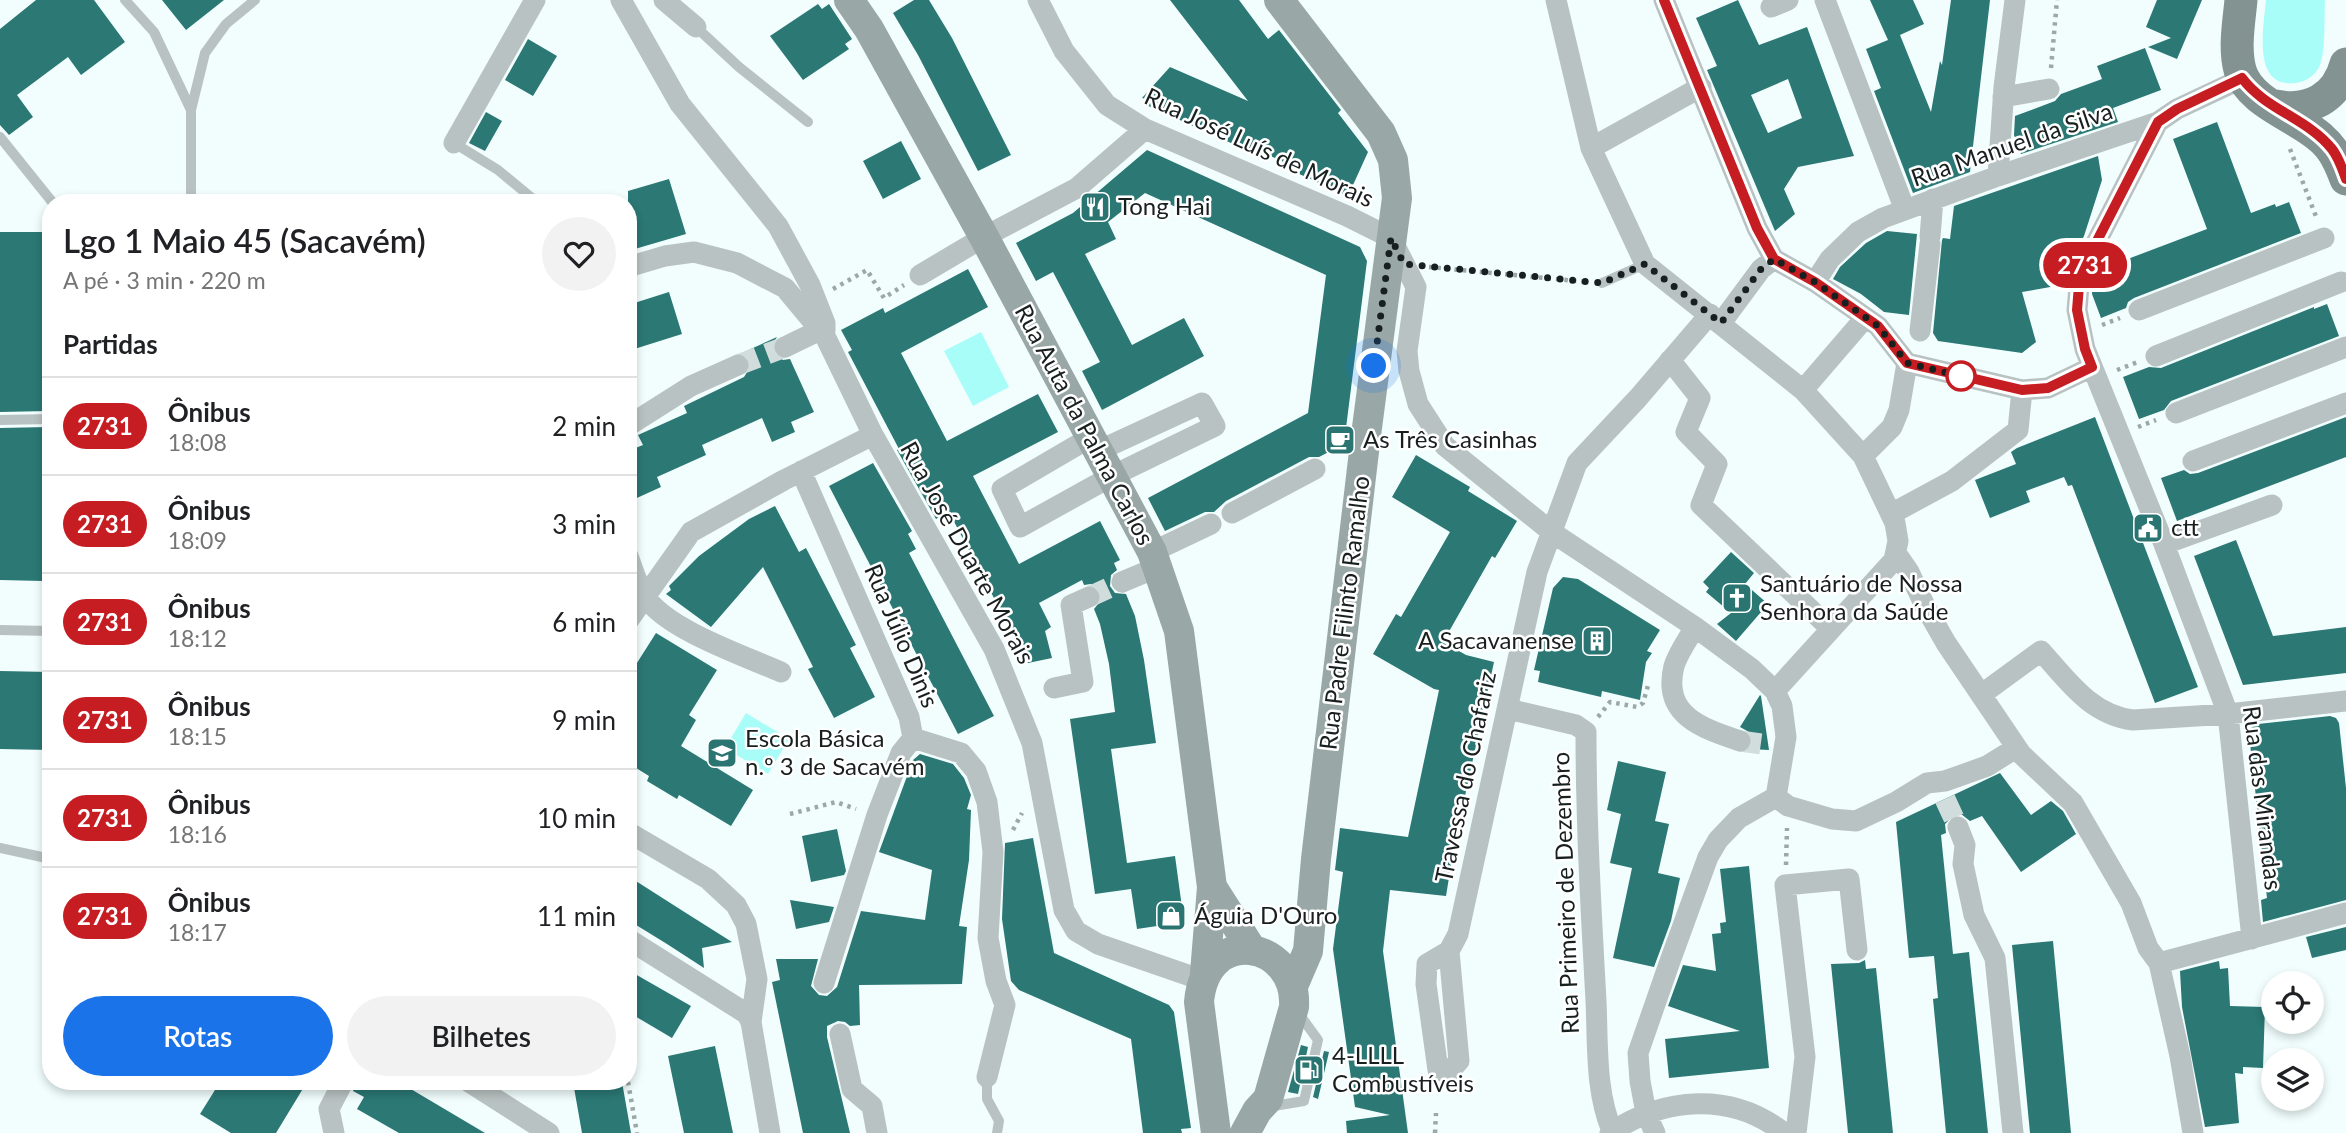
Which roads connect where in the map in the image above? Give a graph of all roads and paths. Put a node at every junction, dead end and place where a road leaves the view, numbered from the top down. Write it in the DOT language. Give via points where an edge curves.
graph roads {
  1 [pos="125,0"];
  2 [pos="255,0"];
  3 [pos="535,0"];
  4 [pos="621,0"];
  5 [pos="664,0"];
  6 [pos="849,0"];
  7 [pos="1038,0"];
  8 [pos="1279,0"];
  9 [pos="1556,0"];
  10 [pos="1664,0"];
  11 [pos="1825,0"];
  12 [pos="2015,0"];
  13 [pos="2057,0"];
  14 [pos="2241,0"];
  15 [pos="696,27"];
  16 [pos="2346,64"];
  17 [pos="2242,78"];
  18 [pos="1701,87"];
  19 [pos="2049,89"];
  20 [pos="2003,97"];
  21 [pos="2275,106"];
  22 [pos="191,110"];
  23 [pos="808,122"];
  24 [pos="2158,122"];
  25 [pos="1145,129"];
  26 [pos="0,137"];
  27 [pos="2283,139"];
  28 [pos="454,143"];
  29 [pos="1591,148"];
  30 [pos="1998,176"];
  31 [pos="2346,179"];
  32 [pos="46,194"];
  33 [pos="191,194"];
  34 [pos="527,194"];
  35 [pos="1933,199"];
  36 [pos="1905,210"];
  37 [pos="984,237"];
  38 [pos="1391,238"];
  39 [pos="2324,239"];
  40 [pos="1774,259"];
  41 [pos="637,264"];
  42 [pos="1404,264"];
  43 [pos="1645,264"];
  44 [pos="920,275"];
  45 [pos="1815,282"];
  46 [pos="2341,282"];
  47 [pos="1602,283"];
  48 [pos="816,299"];
  49 [pos="2139,310"];
  50 [pos="1715,318"];
  51 [pos="1865,318"];
  52 [pos="823,333"];
  53 [pos="2081,333"];
  54 [pos="785,347"];
  55 [pos="2346,347"];
  56 [pos="2156,356"];
  57 [pos="1670,360"];
  58 [pos="1911,364"];
  59 [pos="738,365"];
  60 [pos="2094,373"];
  61 [pos="1803,390"];
  62 [pos="2022,390"];
  63 [pos="2346,403"];
  64 [pos="2176,413"];
  65 [pos="42,419"];
  66 [pos="0,420"];
  67 [pos="637,420"];
  68 [pos="2119,434"];
  69 [pos="873,435"];
  70 [pos="1863,456"];
  71 [pos="2193,461"];
  72 [pos="1315,469"];
  73 [pos="801,471"];
  74 [pos="2272,505"];
  75 [pos="1232,513"];
  76 [pos="1891,514"];
  77 [pos="1211,524"];
  78 [pos="1553,533"];
  79 [pos="2164,544"];
  80 [pos="1896,553"];
  81 [pos="1155,559"];
  82 [pos="637,578"];
  83 [pos="1122,582"];
  84 [pos="644,596"];
  85 [pos="1089,597"];
  86 [pos="637,607"];
  87 [pos="1695,627"];
  88 [pos="0,629"];
  89 [pos="1831,629"];
  90 [pos="42,631"];
  91 [pos="781,672"];
  92 [pos="1649,678"];
  93 [pos="1054,688"];
  94 [pos="1775,691"];
  95 [pos="1982,694"];
  96 [pos="2346,701"];
  97 [pos="1508,709"];
  98 [pos="2228,714"];
  99 [pos="1586,732"];
  100 [pos="913,738"];
  101 [pos="1740,741"];
  102 [pos="2017,748"];
  103 [pos="1041,791"];
  104 [pos="1782,802"];
  105 [pos="790,814"];
  106 [pos="877,815"];
  107 [pos="1958,827"];
  108 [pos="637,837"];
  109 [pos="0,848"];
  110 [pos="42,857"];
  111 [pos="993,858"];
  112 [pos="1785,885"];
  113 [pos="1212,887"];
  114 [pos="2346,913"];
  115 [pos="2252,939"];
  116 [pos="637,945"];
  117 [pos="1252,950"];
  118 [pos="1857,950"];
  119 [pos="1449,951"];
  120 [pos="2159,963"];
  121 [pos="1204,976"];
  122 [pos="824,983"];
  123 [pos="1294,996"];
  124 [pos="751,1022"];
  125 [pos="840,1034"];
  126 [pos="987,1077"];
  127 [pos="339,1090"];
  128 [pos="482,1090"];
  129 [pos="629,1090"];
  130 [pos="1212,1096"];
  131 [pos="1436,1113"];
  132 [pos="1646,1113"];
  133 [pos="1254,1117"];
  134 [pos="1612,1132"];
  135 [pos="334,1133"];
  136 [pos="549,1133"];
  137 [pos="637,1133"];
  138 [pos="770,1133"];
  139 [pos="877,1133"];
  140 [pos="997,1133"];
  141 [pos="1216,1133"];
  142 [pos="1435,1133"];
  143 [pos="1655,1133"];
  144 [pos="1784,1133"];
  145 [pos="1796,1133"];
  146 [pos="2013,1133"];
  147 [pos="2193,1133"];
  1 -- 22 [label="lane" via="154,32"];
  2 -- 22 [label="lane" via="226,24 205,53"];
  3 -- 28 [label="street"];
  4 -- 48 [label="street" via="680,104 778,226"];
  5 -- 15 [label="street"];
  6 -- 37 [label="street, Rua Auta da Palma Carlos"];
  7 -- 25 [label="street, Rua José Luís de Morais" via="1065,51 1107,105"];
  8 -- 38 [label="street, Rua Padre Filinto Ramalho" via="1381,133 1393,160 1396,198"];
  9 -- 29 [label="street"];
  10 -- 18 [label="street"];
  11 -- 36 [label="street"];
  12 -- 20 [label="street"];
  13 -- 19 [label="path"];
  14 -- 17 [label="main road" via="2237,54"];
  15 -- 23 [label="lane"];
  16 -- 21 [label="main road" via="2337,86 2315,104 2288,109"];
  17 -- 21 [label="main road"];
  17 -- 24 [label="street, Rua Manuel da Silva"];
  18 -- 29 [label="street"];
  18 -- 40 [label="street" via="1757,228"];
  19 -- 20 [label="street"];
  20 -- 30 [label="street"];
  21 -- 31 [label="main road" via="2321,138 2339,160"];
  22 -- 33 [label="lane"];
  24 -- 30 [label="street, Rua Manuel da Silva"];
  24 -- 53 [label="street, Rua das Mirandas" via="2080,274 2077,310"];
  25 -- 37 [label="street" via="1077,188"];
  25 -- 38 [label="street, Rua José Luís de Morais"];
  26 -- 32 [label="lane"];
  27 -- 39 [label="path"];
  28 -- 34 [label="lane"];
  29 -- 43 [label="street"];
  30 -- 35 [label="street, Rua Manuel da Silva"];
  35 -- 36 [label="street, Rua Manuel da Silva"];
  35 -- 58 [label="street" via="1920,332"];
  36 -- 45 [label="street, Rua Manuel da Silva" via="1858,232 1830,259"];
  37 -- 44 [label="street"];
  37 -- 81 [label="street, Rua Auta da Palma Carlos"];
  38 -- 42 [label="street"];
  38 -- 123 [label="street, Rua Padre Filinto Ramalho" via="1308,951"];
  39 -- 49 [label="street"];
  40 -- 45 [label="street"];
  40 -- 50 [label="street, Travessa do Chafariz"];
  41 -- 52 [label="street, Rua José Duarte Morais" via="694,252 737,263 785,288"];
  42 -- 47 [label="path"];
  42 -- 78 [label="street" via="1416,287 1407,351 1418,404 1445,446"];
  43 -- 47 [label="lane"];
  43 -- 50 [label="street"];
  44 -- 48 [label="path" via="884,298 867,270"];
  45 -- 51 [label="street"];
  46 -- 56 [label="street"];
  48 -- 52 [label="street" via="825,323"];
  49 -- 53 [label="path"];
  50 -- 57 [label="street, Travessa do Chafariz"];
  50 -- 61 [label="street"];
  51 -- 58 [label="street" via="1878,326"];
  51 -- 61 [label="street"];
  52 -- 54 [label="street"];
  52 -- 69 [label="street, Rua José Duarte Morais"];
  53 -- 60 [label="street, Rua das Mirandas"];
  55 -- 64 [label="street"];
  56 -- 60 [label="path"];
  57 -- 78 [label="street, Travessa do Chafariz" via="1577,463"];
  57 -- 89 [label="street" via="1700,398 1686,432 1717,464 1701,505"];
  58 -- 62 [label="street"];
  58 -- 70 [label="street" via="1892,427"];
  59 -- 67 [label="street" via="691,386"];
  60 -- 62 [label="street" via="2048,388"];
  60 -- 68 [label="street, Rua das Mirandas"];
  61 -- 70 [label="street"];
  62 -- 76 [label="street" via="2018,430 1952,481"];
  63 -- 71 [label="street"];
  64 -- 68 [label="path"];
  65 -- 66 [label="lane"];
  68 -- 79 [label="street, Rua das Mirandas"];
  69 -- 73 [label="street"];
  69 -- 103 [label="street, Rua José Duarte Morais" via="994,649 1027,726"];
  70 -- 76 [label="street"];
  72 -- 75 [label="street"];
  73 -- 84 [label="street" via="691,532"];
  73 -- 100 [label="street, Rua Júlio Dinis" via="909,717"];
  74 -- 79 [label="street"];
  76 -- 80 [label="street"];
  77 -- 81 [label="street"];
  78 -- 87 [label="street"];
  78 -- 97 [label="street, Travessa do Chafariz" via="1537,572"];
  79 -- 98 [label="street, Rua das Mirandas"];
  80 -- 89 [label="street"];
  80 -- 95 [label="street" via="1946,643"];
  81 -- 83 [label="street"];
  81 -- 113 [label="street, Rua Auta da Palma Carlos" via="1180,631"];
  82 -- 84 [label="street"];
  84 -- 86 [label="street"];
  84 -- 91 [label="street" via="655,609 702,637"];
  85 -- 93 [label="street" via="1071,605 1083,682"];
  87 -- 94 [label="street"];
  87 -- 101 [label="street" via="1675,664 1671,692 1675,705 1706,729"];
  88 -- 90 [label="lane"];
  89 -- 94 [label="street"];
  92 -- 99 [label="path" via="1643,703 1637,707 1610,702"];
  94 -- 104 [label="street" via="1786,737 1776,745"];
  95 -- 98 [label="street" via="2041,651 2090,704 2119,719"];
  95 -- 102 [label="street"];
  96 -- 98 [label="street"];
  97 -- 99 [label="street, Rua Primeiro de Dezembro" via="1576,724"];
  97 -- 119 [label="street, Travessa do Chafariz" via="1458,934"];
  98 -- 115 [label="street, Rua das Mirandas"];
  99 -- 134 [label="street, Rua Primeiro de Dezembro" via="1599,1060 1604,1109"];
  100 -- 106 [label="street" via="901,753"];
  100 -- 111 [label="street, Rua Júlio Dinis" via="961,754 976,771 987,802"];
  102 -- 104 [label="street" via="1941,790 1927,783 1856,821 1832,819"];
  102 -- 120 [label="street" via="2073,803 2131,903 2148,948"];
  103 -- 111 [label="path" via="1026,805 1000,856"];
  103 -- 121 [label="street, Rua José Duarte Morais" via="1064,910 1076,931 1098,944"];
  104 -- 112 [label="path"];
  104 -- 132 [label="street" via="1739,818 1708,858 1638,1053"];
  105 -- 106 [label="path" via="836,802"];
  106 -- 122 [label="street"];
  107 -- 146 [label="street" via="1965,845 1963,864 1974,915 1995,958"];
  108 -- 124 [label="street" via="708,878 736,905 746,925 757,979"];
  109 -- 110 [label="lane"];
  111 -- 126 [label="street, Rua Júlio Dinis" via="988,938 1005,1006"];
  112 -- 118 [label="street" via="1849,879"];
  112 -- 145 [label="street" via="1805,1057"];
  113 -- 117 [label="street, Rua Auta da Palma Carlos"];
  113 -- 121 [label="street, Rua Auta da Palma Carlos"];
  114 -- 115 [label="street"];
  115 -- 120 [label="street"];
  116 -- 124 [label="street" via="747,1014"];
  117 -- 121 [label="street" via="1229,952 1213,962"];
  117 -- 123 [label="street" via="1272,958 1285,970"];
  119 -- 119 [label="street, Travessa do Chafariz" via="1427,964 1426,984 1438,1069 1448,1073 1459,1061"];
  120 -- 147 [label="street"];
  121 -- 130 [label="street, Rua Auta da Palma Carlos" via="1199,1002"];
  123 -- 133 [label="street, Rua Padre Filinto Ramalho" via="1268,1099"];
  124 -- 138 [label="street"];
  125 -- 139 [label="street" via="852,1089 872,1106"];
  126 -- 140 [label="lane" via="988,1099 999,1121"];
  127 -- 135 [label="street" via="330,1109"];
  128 -- 136 [label="street"];
  129 -- 137 [label="path"];
  130 -- 133 [label="street" via="1230,1115"];
  130 -- 141 [label="street, Rua Auta da Palma Carlos"];
  131 -- 142 [label="path"];
  132 -- 134 [label="street"];
  132 -- 143 [label="street"];
  132 -- 144 [label="street" via="1723,1103"];
}
